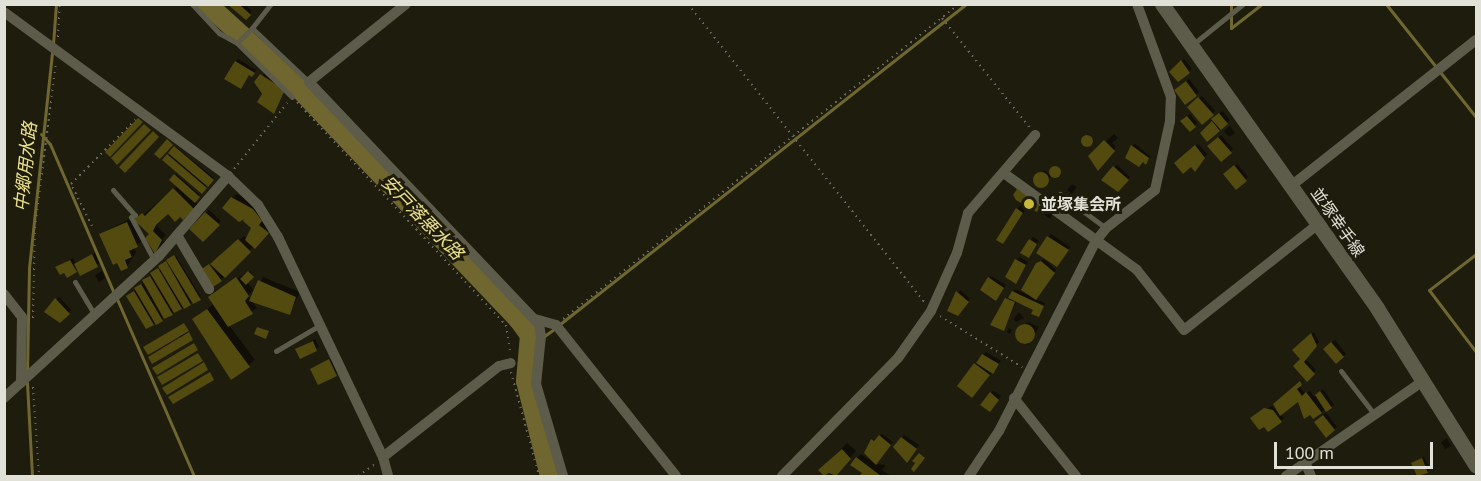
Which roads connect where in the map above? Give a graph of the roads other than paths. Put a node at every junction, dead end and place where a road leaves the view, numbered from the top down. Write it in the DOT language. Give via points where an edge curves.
graph roads {
  1 [pos="192,4"];
  2 [pos="271,4"];
  3 [pos="406,4"];
  4 [pos="1137,4"];
  5 [pos="1162,4"];
  6 [pos="1243,4"];
  7 [pos="4,12"];
  8 [pos="250,30"];
  9 [pos="1476,39"];
  10 [pos="238,42"];
  11 [pos="1191,45"];
  12 [pos="309,82"];
  13 [pos="292,97"];
  14 [pos="1035,135"];
  15 [pos="1005,174"];
  16 [pos="228,176"];
  17 [pos="1291,186"];
  18 [pos="113,190"];
  19 [pos="1060,194"];
  20 [pos="1318,224"];
  21 [pos="1106,228"];
  22 [pos="177,235"];
  23 [pos="1096,241"];
  24 [pos="154,261"];
  25 [pos="75,282"];
  26 [pos="209,289"];
  27 [pos="4,294"];
  28 [pos="95,316"];
  29 [pos="535,319"];
  30 [pos="320,326"];
  31 [pos="276,351"];
  32 [pos="511,363"];
  33 [pos="1341,371"];
  34 [pos="1423,381"];
  35 [pos="21,383"];
  36 [pos="4,398"];
  37 [pos="1014,398"];
  38 [pos="1374,414"];
  39 [pos="383,458"];
  40 [pos="1305,462"];
  41 [pos="1476,466"];
  42 [pos="387,477"];
  43 [pos="563,477"];
  44 [pos="676,477"];
  45 [pos="782,477"];
  46 [pos="969,477"];
  47 [pos="1076,477"];
  48 [pos="1286,477"];
  49 [pos="1311,477"];
  1 -- 10 [label="lane" via="219,33"];
  2 -- 8 [label="lane"];
  3 -- 12 [label="street"];
  4 -- 21 [label="street" via="1172,97 1170,121 1155,190"];
  5 -- 11 [label="main road, 並塚幸手線"];
  6 -- 11 [label="lane"];
  7 -- 16 [label="street"];
  8 -- 10 [label="lane"];
  8 -- 12 [label="lane"];
  9 -- 17 [label="street"];
  10 -- 13 [label="lane"];
  11 -- 17 [label="main road, 並塚幸手線"];
  12 -- 29 [label="street"];
  14 -- 15 [label="street"];
  15 -- 23 [label="street"];
  15 -- 45 [label="street" via="963,222 957,253 931,311 898,358"];
  16 -- 22 [label="street"];
  16 -- 30 [label="street" via="258,205 278,237"];
  17 -- 20 [label="main road, 並塚幸手線"];
  18 -- 24 [label="lane" via="135,215 131,217"];
  19 -- 21 [label="lane"];
  20 -- 23 [label="street" via="1184,330 1137,270"];
  20 -- 34 [label="main road, 並塚幸手線"];
  21 -- 23 [label="street"];
  22 -- 24 [label="street"];
  22 -- 26 [label="street"];
  23 -- 37 [label="street"];
  24 -- 28 [label="street"];
  25 -- 28 [label="lane"];
  27 -- 35 [label="street" via="22,317"];
  28 -- 35 [label="street"];
  29 -- 43 [label="street" via="541,336 536,384"];
  29 -- 44 [label="street" via="556,325"];
  30 -- 31 [label="lane"];
  30 -- 39 [label="street"];
  32 -- 39 [label="street" via="499,366"];
  33 -- 38 [label="lane"];
  34 -- 38 [label="street"];
  34 -- 41 [label="main road, 並塚幸手線"];
  35 -- 36 [label="street"];
  37 -- 46 [label="street" via="999,431"];
  37 -- 47 [label="street"];
  38 -- 40 [label="street"];
  39 -- 42 [label="street"];
  40 -- 48 [label="street"];
  40 -- 49 [label="street"];
}
